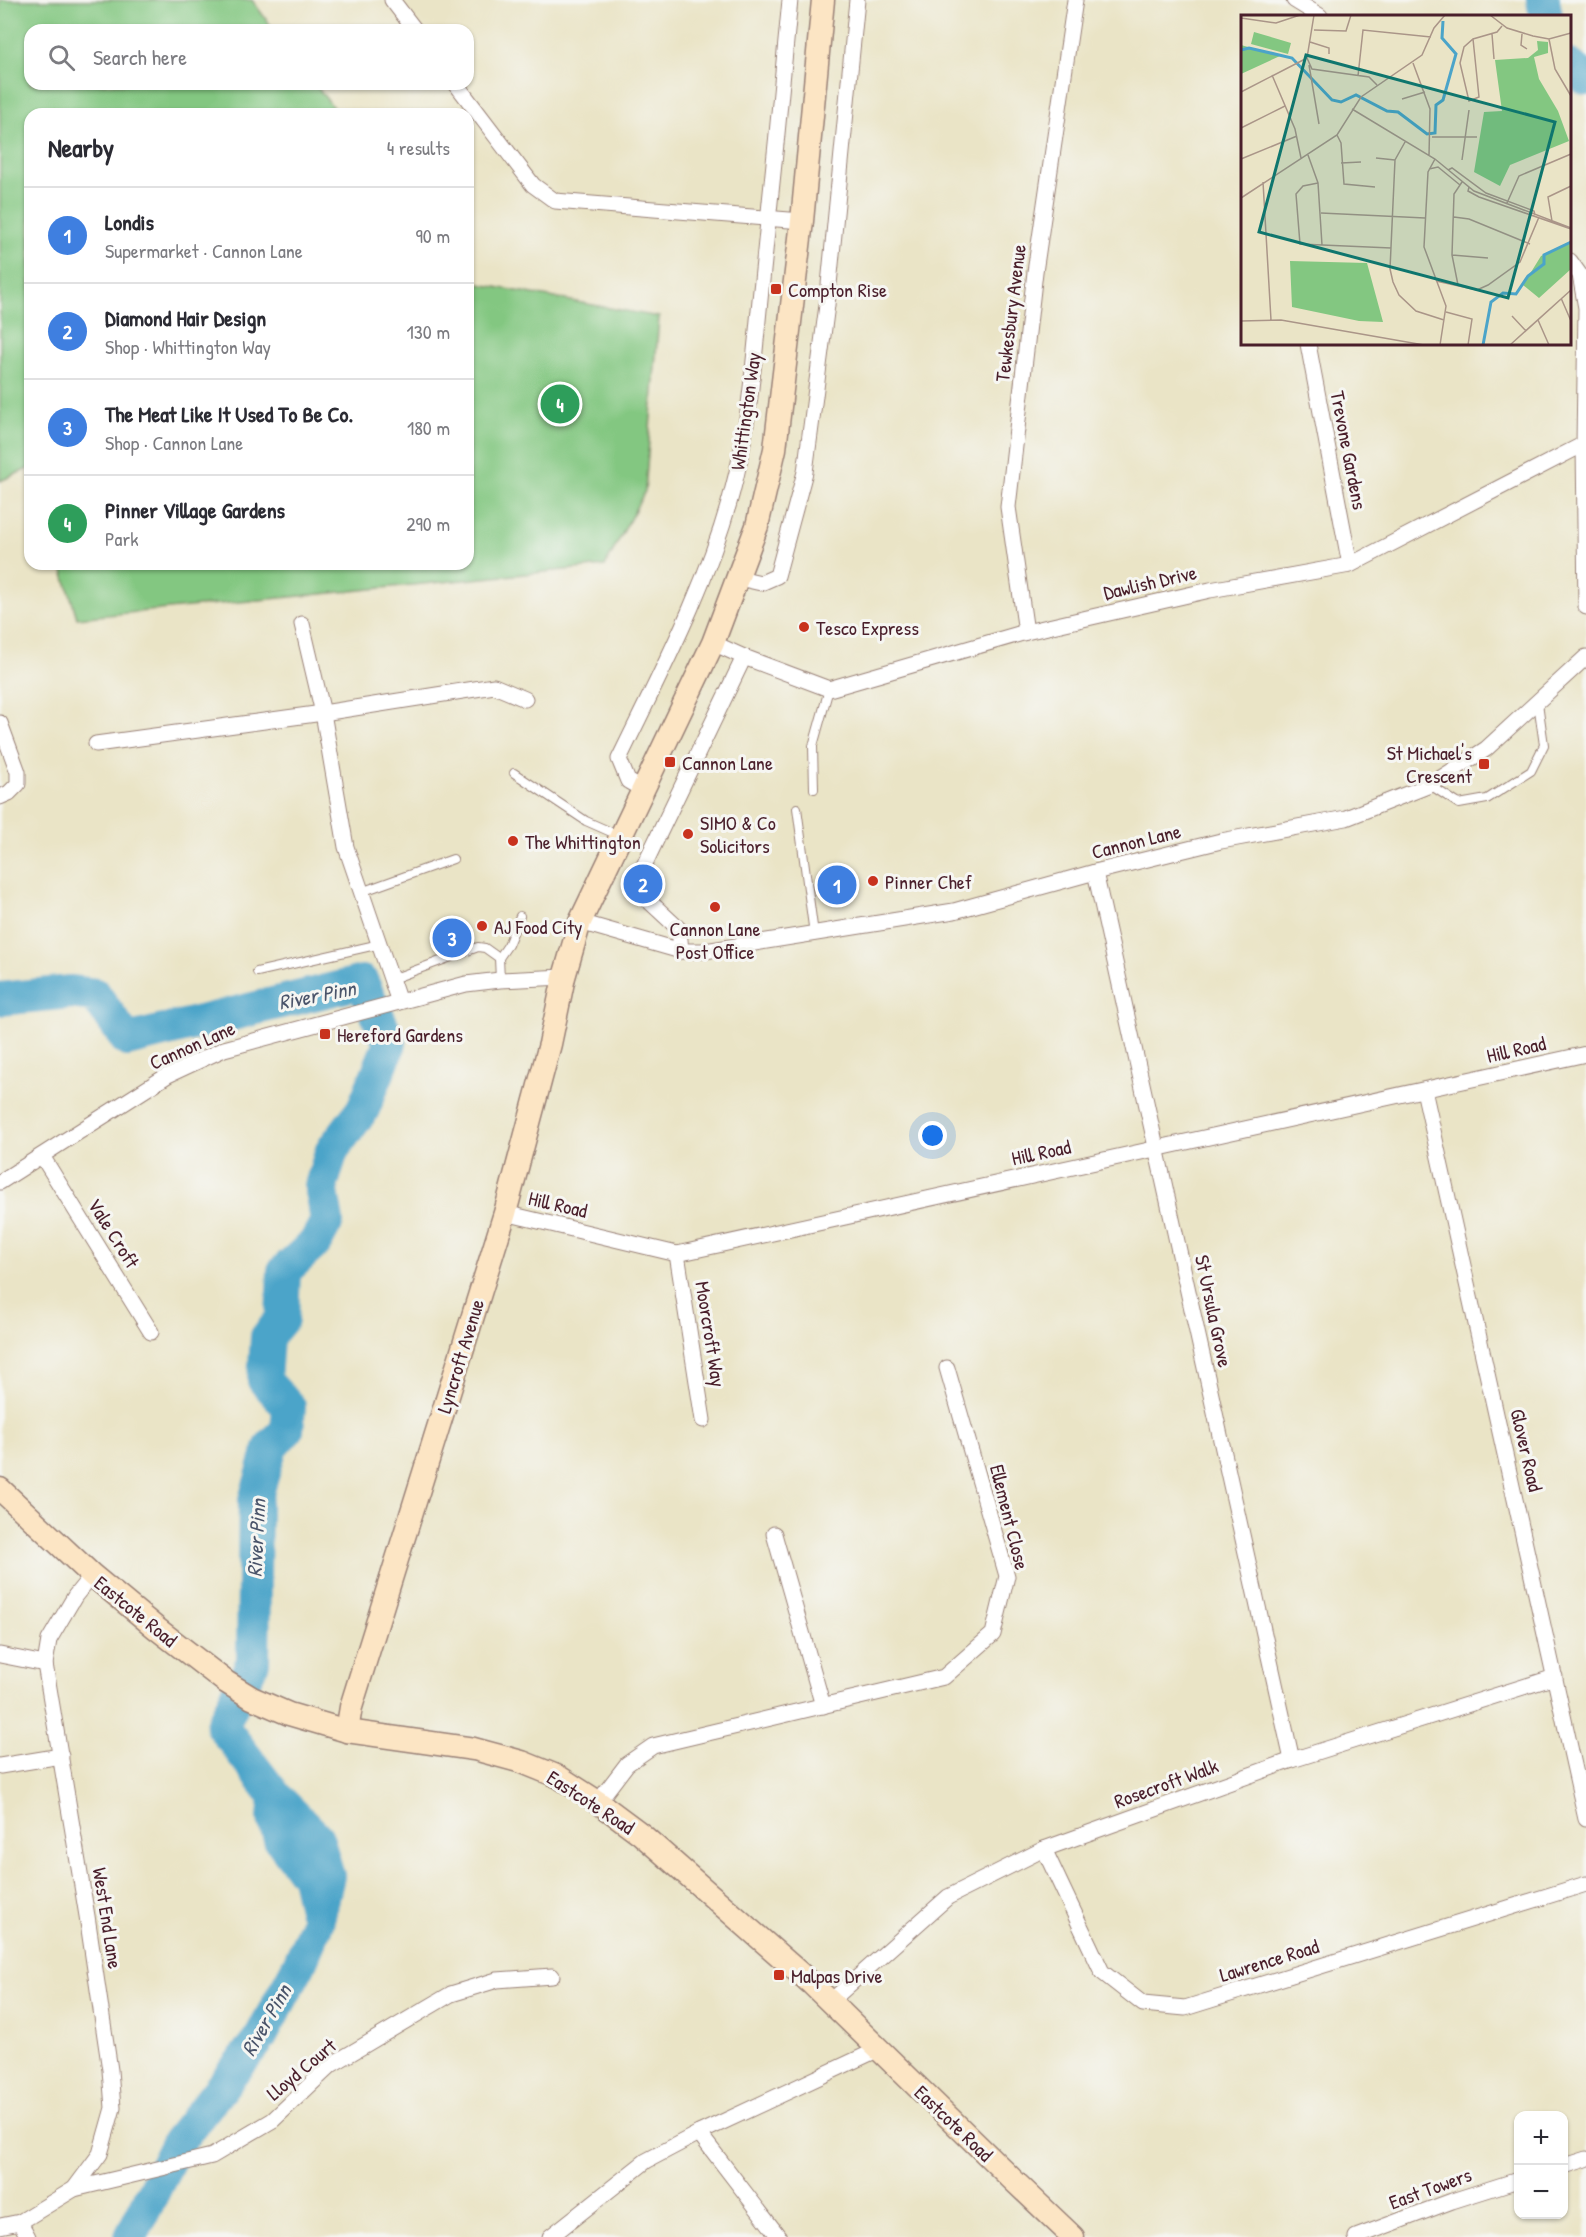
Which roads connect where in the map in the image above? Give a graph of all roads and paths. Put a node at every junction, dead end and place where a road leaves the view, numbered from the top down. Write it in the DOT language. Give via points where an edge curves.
graph roads {
  1 [pos="392,0"];
  2 [pos="790,0"];
  3 [pos="823,0"];
  4 [pos="857,0"];
  5 [pos="1075,0"];
  6 [pos="1294,0"];
  7 [pos="1318,15"];
  8 [pos="410,24"];
  9 [pos="461,90"];
  10 [pos="768,219"];
  11 [pos="802,221"];
  12 [pos="1571,263"];
  13 [pos="1308,345"];
  14 [pos="1584,444"];
  15 [pos="1350,565"];
  16 [pos="739,578"];
  17 [pos="1586,607"];
  18 [pos="302,624"];
  19 [pos="1026,632"];
  20 [pos="713,643"];
  21 [pos="744,657"];
  22 [pos="1586,657"];
  23 [pos="829,689"];
  24 [pos="525,699"];
  25 [pos="1538,703"];
  26 [pos="323,713"];
  27 [pos="0,723"];
  28 [pos="96,744"];
  29 [pos="514,773"];
  30 [pos="1430,785"];
  31 [pos="642,789"];
  32 [pos="814,789"];
  33 [pos="0,797"];
  34 [pos="797,807"];
  35 [pos="621,836"];
  36 [pos="453,859"];
  37 [pos="1095,872"];
  38 [pos="362,892"];
  39 [pos="520,916"];
  40 [pos="580,922"];
  41 [pos="814,935"];
  42 [pos="380,944"];
  43 [pos="681,951"];
  44 [pos="499,958"];
  45 [pos="257,972"];
  46 [pos="564,977"];
  47 [pos="392,979"];
  48 [pos="500,980"];
  49 [pos="392,1004"];
  50 [pos="1586,1054"];
  51 [pos="1424,1090"];
  52 [pos="1156,1148"];
  53 [pos="42,1156"];
  54 [pos="0,1182"];
  55 [pos="506,1213"];
  56 [pos="677,1254"];
  57 [pos="151,1332"];
  58 [pos="947,1368"];
  59 [pos="703,1420"];
  60 [pos="0,1489"];
  61 [pos="774,1534"];
  62 [pos="92,1575"];
  63 [pos="0,1655"];
  64 [pos="45,1664"];
  65 [pos="1555,1677"];
  66 [pos="824,1706"];
  67 [pos="346,1731"];
  68 [pos="61,1756"];
  69 [pos="1292,1760"];
  70 [pos="0,1766"];
  71 [pos="598,1802"];
  72 [pos="1586,1819"];
  73 [pos="1044,1849"];
  74 [pos="1586,1884"];
  75 [pos="552,1976"];
  76 [pos="831,2001"];
  77 [pos="879,2049"];
  78 [pos="699,2133"];
  79 [pos="1586,2158"];
  80 [pos="1566,2165"];
  81 [pos="1514,2181"];
  82 [pos="74,2189"];
  83 [pos="20,2222"];
  84 [pos="0,2226"];
  85 [pos="28,2237"];
  86 [pos="550,2237"];
  87 [pos="779,2237"];
  88 [pos="1073,2237"];
  89 [pos="1356,2237"];
  1 -- 8 [label="street"];
  2 -- 10 [label="street, Whittington Way"];
  3 -- 11 [label="street, Whittington Way"];
  4 -- 16 [label="street" via="827,305 805,472 777,576 761,583"];
  5 -- 19 [label="street, Tewkesbury Avenue" via="1035,272 1008,507"];
  6 -- 7 [label="street"];
  9 -- 10 [label="street" via="533,185 555,201"];
  10 -- 11 [label="street"];
  10 -- 31 [label="street, Whittington Way" via="747,422 733,490 692,608 619,759 628,781"];
  11 -- 16 [label="street, Whittington Way" via="775,449 757,526"];
  12 -- 14 [label="street" via="1580,274 1586,308"];
  13 -- 15 [label="street, Trevone Gardens"];
  14 -- 15 [label="street, Dawlish Drive"];
  14 -- 17 [label="street"];
  15 -- 19 [label="street, Dawlish Drive" via="1210,590"];
  16 -- 20 [label="street, Whittington Way"];
  18 -- 26 [label="street"];
  19 -- 23 [label="street, Dawlish Drive"];
  20 -- 21 [label="street"];
  20 -- 31 [label="street, Whittington Way"];
  21 -- 23 [label="street"];
  21 -- 43 [label="street" via="638,878 636,889 679,929"];
  22 -- 25 [label="street, Cannon Lane"];
  23 -- 32 [label="lane" via="813,746"];
  24 -- 26 [label="street" via="494,686"];
  25 -- 30 [label="street, Cannon Lane" via="1486,749"];
  25 -- 30 [label="lane" via="1544,745 1531,771 1487,799 1459,804"];
  26 -- 28 [label="street"];
  26 -- 38 [label="street" via="346,847"];
  27 -- 33 [label="street" via="18,772 18,784"];
  29 -- 35 [label="lane" via="586,821"];
  30 -- 37 [label="street, Cannon Lane" via="1346,818 1221,841"];
  31 -- 35 [label="street, Whittington Way"];
  34 -- 41 [label="lane"];
  35 -- 40 [label="street, Whittington Way"];
  36 -- 38 [label="lane"];
  37 -- 41 [label="street, Cannon Lane" via="954,911"];
  37 -- 52 [label="street, St Ursula Grove"];
  38 -- 42 [label="street"];
  39 -- 44 [label="lane"];
  40 -- 43 [label="street, Cannon Lane"];
  40 -- 46 [label="street, Whittington Way"];
  41 -- 43 [label="street, Cannon Lane"];
  42 -- 45 [label="lane"];
  42 -- 47 [label="street"];
  44 -- 47 [label="lane" via="478,947"];
  44 -- 48 [label="lane"];
  46 -- 48 [label="street, Cannon Lane"];
  46 -- 55 [label="street, Lyncroft Avenue"];
  47 -- 49 [label="street"];
  48 -- 49 [label="street, Cannon Lane" via="466,984"];
  49 -- 53 [label="street, Cannon Lane" via="215,1053 168,1075"];
  50 -- 51 [label="street, Hill Road"];
  51 -- 52 [label="street, Hill Road"];
  51 -- 65 [label="street, Glover Road"];
  52 -- 56 [label="street, Hill Road"];
  52 -- 69 [label="street, St Ursula Grove"];
  53 -- 54 [label="street, Cannon Lane"];
  53 -- 57 [label="street, Vale Croft"];
  55 -- 56 [label="street, Hill Road"];
  55 -- 67 [label="street, Lyncroft Avenue"];
  56 -- 59 [label="street, Moorcroft Way"];
  58 -- 66 [label="street, Ellement Close" via="1007,1576 993,1634 944,1677"];
  60 -- 62 [label="street, Eastcote Road"];
  61 -- 66 [label="street"];
  62 -- 64 [label="street, West End Lane" via="49,1640"];
  62 -- 67 [label="street, Eastcote Road" via="226,1682 252,1698"];
  63 -- 64 [label="street"];
  64 -- 68 [label="street, West End Lane"];
  65 -- 69 [label="street, Rosecroft Walk"];
  65 -- 72 [label="street, Glover Road"];
  66 -- 71 [label="street, Ellement Close" via="653,1746 627,1764"];
  67 -- 71 [label="street, Eastcote Road" via="474,1749 522,1762 559,1777"];
  68 -- 70 [label="street"];
  68 -- 82 [label="street, West End Lane" via="113,2108 100,2154"];
  69 -- 73 [label="street, Rosecroft Walk"];
  71 -- 76 [label="street, Eastcote Road" via="641,1834"];
  73 -- 74 [label="street, Lawrence Road" via="1102,1972 1143,2004 1185,2008"];
  73 -- 76 [label="street, Rosecroft Walk" via="948,1897"];
  75 -- 82 [label="street, Lloyd Court" via="497,1980 451,1994 332,2065 273,2120 212,2157"];
  76 -- 77 [label="street, Eastcote Road"];
  77 -- 78 [label="street"];
  77 -- 88 [label="street, Eastcote Road"];
  78 -- 86 [label="street" via="646,2161"];
  78 -- 87 [label="street"];
  79 -- 80 [label="street"];
  81 -- 89 [label="street, East Towers"];
  82 -- 83 [label="street, West End Lane"];
  83 -- 84 [label="street, West End Lane"];
  83 -- 85 [label="street"];
}
